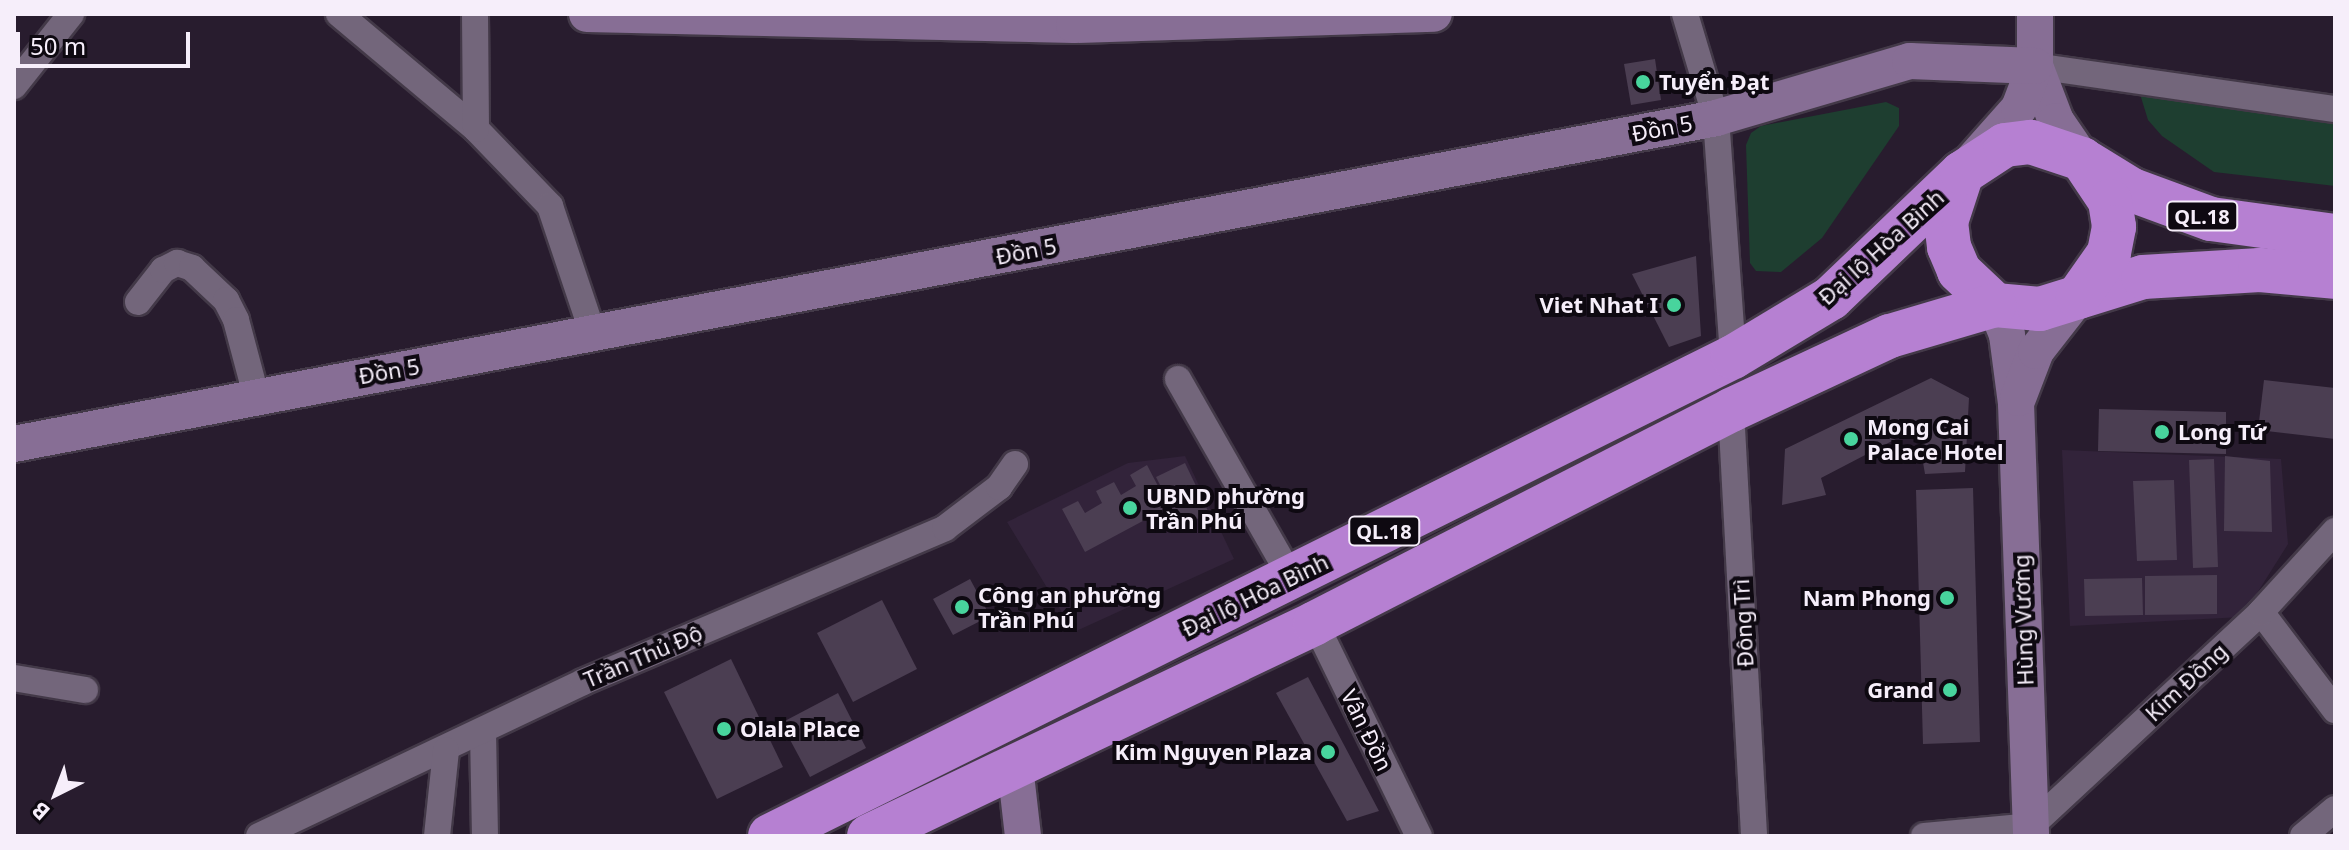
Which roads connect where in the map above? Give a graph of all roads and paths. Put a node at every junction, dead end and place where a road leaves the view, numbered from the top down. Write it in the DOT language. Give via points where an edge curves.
graph roads {
  1 [pos="71,14"];
  2 [pos="339,14"];
  3 [pos="475,14"];
  4 [pos="587,14"];
  5 [pos="1434,14"];
  6 [pos="1685,14"];
  7 [pos="2035,14"];
  8 [pos="2035,66"];
  9 [pos="14,86"];
  10 [pos="2335,109"];
  11 [pos="1716,118"];
  12 [pos="476,129"];
  13 [pos="2082,159"];
  14 [pos="1962,173"];
  15 [pos="2335,236"];
  16 [pos="2335,277"];
  17 [pos="2078,297"];
  18 [pos="138,302"];
  19 [pos="1995,305"];
  20 [pos="593,334"];
  21 [pos="1733,357"];
  22 [pos="1178,379"];
  23 [pos="256,395"];
  24 [pos="2016,403"];
  25 [pos="1731,410"];
  26 [pos="14,444"];
  27 [pos="1015,464"];
  28 [pos="2335,531"];
  29 [pos="1291,577"];
  30 [pos="2261,612"];
  31 [pos="1315,623"];
  32 [pos="14,678"];
  33 [pos="85,690"];
  34 [pos="2335,710"];
  35 [pos="1005,719"];
  36 [pos="483,732"];
  37 [pos="446,750"];
  38 [pos="1020,763"];
  39 [pos="2335,809"];
  40 [pos="2035,833"];
  41 [pos="259,836"];
  42 [pos="437,836"];
  43 [pos="485,836"];
  44 [pos="770,836"];
  45 [pos="869,836"];
  46 [pos="1023,836"];
  47 [pos="1419,836"];
  48 [pos="1754,836"];
  49 [pos="1924,836"];
  50 [pos="2303,836"];
  1 -- 9 [label="street"];
  2 -- 12 [label="street"];
  3 -- 12 [label="street"];
  4 -- 5 [label="street" via="1074,25"];
  6 -- 11 [label="street"];
  7 -- 8 [label="street"];
  8 -- 10 [label="street"];
  8 -- 11 [label="street, Đồn 5" via="1910,61"];
  8 -- 13 [label="street" via="2056,121"];
  8 -- 14 [label="street" via="2019,108"];
  11 -- 20 [label="street, Đồn 5"];
  11 -- 21 [label="street"];
  12 -- 20 [label="street" via="550,206"];
  13 -- 14 [label="highway" via="2031,142 2005,145"];
  13 -- 15 [label="highway, QL.18" via="2132,190 2211,219"];
  13 -- 17 [label="highway" via="2110,201 2114,227 2109,253"];
  14 -- 19 [label="highway" via="1946,222 1949,247 1959,271"];
  14 -- 21 [label="highway, Đại lộ Hòa Bình / QL.18" via="1831,298"];
  16 -- 17 [label="highway" via="2260,270 2143,277"];
  17 -- 19 [label="highway" via="2040,309"];
  17 -- 24 [label="street" via="2036,351"];
  18 -- 23 [label="street" via="163,270 177,263 192,268 231,310"];
  19 -- 24 [label="street, Hùng Vương" via="2007,335"];
  19 -- 25 [label="highway, QL.18" via="1890,336"];
  20 -- 23 [label="street, Đồn 5"];
  21 -- 25 [label="highway"];
  21 -- 29 [label="highway, Đại lộ Hòa Bình / QL.18"];
  22 -- 29 [label="street"];
  23 -- 26 [label="street, Đồn 5"];
  24 -- 40 [label="street, Hùng Vương"];
  25 -- 31 [label="highway, QL.18"];
  25 -- 48 [label="street, Đông Trì"];
  27 -- 36 [label="street, Trần Thủ Độ" via="999,487 945,528 583,682"];
  28 -- 30 [label="street, Kim Đồng"];
  29 -- 31 [label="highway"];
  29 -- 35 [label="highway, Đại lộ Hòa Bình / QL.18"];
  30 -- 34 [label="street"];
  30 -- 40 [label="street, Kim Đồng"];
  31 -- 38 [label="highway, QL.18"];
  31 -- 47 [label="street, Vân Đồn"];
  32 -- 33 [label="street"];
  35 -- 38 [label="highway"];
  35 -- 44 [label="highway, Đại lộ Hòa Bình / QL.18"];
  36 -- 37 [label="street, Trần Thủ Độ"];
  36 -- 43 [label="street"];
  37 -- 41 [label="street, Trần Thủ Độ"];
  37 -- 42 [label="street"];
  38 -- 45 [label="highway, QL.18"];
  38 -- 46 [label="street"];
  39 -- 50 [label="street"];
  40 -- 49 [label="street"];
}
